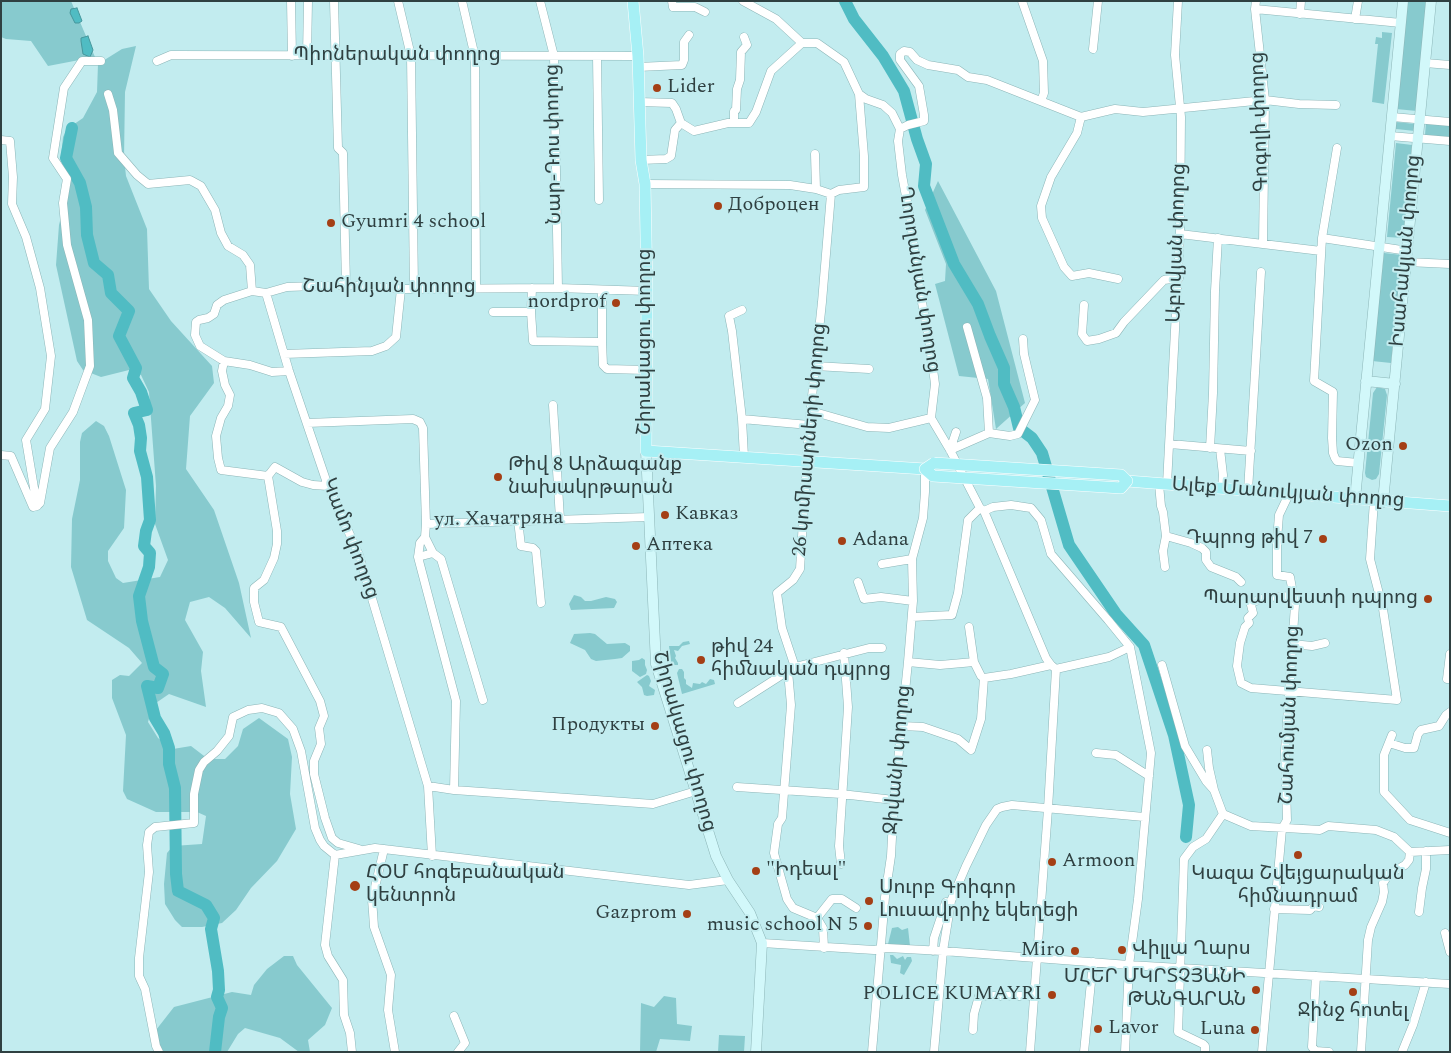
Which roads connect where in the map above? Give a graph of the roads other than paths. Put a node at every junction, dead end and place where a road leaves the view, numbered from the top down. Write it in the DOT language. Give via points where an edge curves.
graph roads {
  1 [pos="291,1"];
  2 [pos="308,1"];
  3 [pos="334,1"];
  4 [pos="398,1"];
  5 [pos="462,1"];
  6 [pos="540,1"];
  7 [pos="633,1"];
  8 [pos="672,1"];
  9 [pos="743,1"];
  10 [pos="1022,1"];
  11 [pos="1098,1"];
  12 [pos="1178,1"];
  13 [pos="1301,1"];
  14 [pos="1358,1"];
  15 [pos="1403,1"];
  16 [pos="1432,1"];
  17 [pos="1256,5"];
  18 [pos="705,12"];
  19 [pos="1300,14"];
  20 [pos="1355,19"];
  21 [pos="1401,23"];
  22 [pos="689,35"];
  23 [pos="744,37"];
  24 [pos="802,43"];
  25 [pos="1093,49"];
  26 [pos="292,56"];
  27 [pos="307,56"];
  28 [pos="412,56"];
  29 [pos="554,56"];
  30 [pos="596,56"];
  31 [pos="334,57"];
  32 [pos="475,57"];
  33 [pos="102,61"];
  34 [pos="157,61"];
  35 [pos="638,62"];
  36 [pos="1425,63"];
  37 [pos="1450,65"];
  38 [pos="108,94"];
  39 [pos="859,94"];
  40 [pos="1264,100"];
  41 [pos="1042,101"];
  42 [pos="639,102"];
  43 [pos="1336,105"];
  44 [pos="1179,109"];
  45 [pos="1392,117"];
  46 [pos="1081,118"];
  47 [pos="1420,119"];
  48 [pos="1450,122"];
  49 [pos="681,123"];
  50 [pos="734,123"];
  51 [pos="900,129"];
  52 [pos="1390,136"];
  53 [pos="1418,138"];
  54 [pos="1,140"];
  55 [pos="1450,141"];
  56 [pos="1337,148"];
  57 [pos="815,154"];
  58 [pos="640,160"];
  59 [pos="644,184"];
  60 [pos="816,188"];
  61 [pos="831,194"];
  62 [pos="599,200"];
  63 [pos="1180,234"];
  64 [pos="1218,238"];
  65 [pos="1322,238"];
  66 [pos="1263,244"];
  67 [pos="1379,247"];
  68 [pos="1321,251"];
  69 [pos="1408,251"];
  70 [pos="1406,262"];
  71 [pos="1450,264"];
  72 [pos="1261,272"];
  73 [pos="1179,278"];
  74 [pos="1118,279"];
  75 [pos="346,285"];
  76 [pos="476,288"];
  77 [pos="532,288"];
  78 [pos="558,288"];
  79 [pos="400,289"];
  80 [pos="414,289"];
  81 [pos="602,290"];
  82 [pos="252,291"];
  83 [pos="647,291"];
  84 [pos="266,293"];
  85 [pos="1084,305"];
  86 [pos="742,310"];
  87 [pos="493,312"];
  88 [pos="531,312"];
  89 [pos="967,327"];
  90 [pos="1023,339"];
  91 [pos="602,342"];
  92 [pos="284,354"];
  93 [pos="224,361"];
  94 [pos="815,366"];
  95 [pos="869,369"];
  96 [pos="289,370"];
  97 [pos="646,370"];
  98 [pos="1366,381"];
  99 [pos="1395,384"];
  100 [pos="553,405"];
  101 [pos="810,408"];
  102 [pos="931,418"];
  103 [pos="742,420"];
  104 [pos="307,423"];
  105 [pos="809,425"];
  106 [pos="956,432"];
  107 [pos="989,433"];
  108 [pos="1170,444"];
  109 [pos="1210,448"];
  110 [pos="1220,448"];
  111 [pos="950,450"];
  112 [pos="646,451"];
  113 [pos="1251,451"];
  114 [pos="1,455"];
  115 [pos="744,457"];
  116 [pos="806,461"];
  117 [pos="1358,462"];
  118 [pos="925,469"];
  119 [pos="268,476"];
  120 [pos="1163,484"];
  121 [pos="328,486"];
  122 [pos="1222,488"];
  123 [pos="1248,491"];
  124 [pos="1289,494"];
  125 [pos="1355,499"];
  126 [pos="1378,501"];
  127 [pos="37,506"];
  128 [pos="1450,506"];
  129 [pos="982,510"];
  130 [pos="649,517"];
  131 [pos="560,519"];
  132 [pos="518,520"];
  133 [pos="426,524"];
  134 [pos="1166,536"];
  135 [pos="425,537"];
  136 [pos="433,554"];
  137 [pos="418,557"];
  138 [pos="912,559"];
  139 [pos="882,564"];
  140 [pos="1165,567"];
  141 [pos="858,582"];
  142 [pos="1241,582"];
  143 [pos="1294,596"];
  144 [pos="913,601"];
  145 [pos="541,603"];
  146 [pos="912,617"];
  147 [pos="969,627"];
  148 [pos="1325,643"];
  149 [pos="1292,644"];
  150 [pos="1130,647"];
  151 [pos="882,648"];
  152 [pos="844,653"];
  153 [pos="1450,654"];
  154 [pos="908,662"];
  155 [pos="974,662"];
  156 [pos="1162,665"];
  157 [pos="1053,667"];
  158 [pos="791,669"];
  159 [pos="984,678"];
  160 [pos="1450,679"];
  161 [pos="1289,691"];
  162 [pos="484,700"];
  163 [pos="738,703"];
  164 [pos="1450,712"];
  165 [pos="902,726"];
  166 [pos="1392,734"];
  167 [pos="1389,743"];
  168 [pos="1207,750"];
  169 [pos="1096,753"];
  170 [pos="1149,776"];
  171 [pos="428,786"];
  172 [pos="737,787"];
  173 [pos="784,789"];
  174 [pos="454,790"];
  175 [pos="1214,790"];
  176 [pos="696,791"];
  177 [pos="841,794"];
  178 [pos="894,800"];
  179 [pos="1048,809"];
  180 [pos="1223,814"];
  181 [pos="1144,817"];
  182 [pos="1282,829"];
  183 [pos="1450,833"];
  184 [pos="361,849"];
  185 [pos="384,849"];
  186 [pos="1450,850"];
  187 [pos="1426,851"];
  188 [pos="1410,852"];
  189 [pos="335,854"];
  190 [pos="432,856"];
  191 [pos="841,864"];
  192 [pos="728,880"];
  193 [pos="946,902"];
  194 [pos="1319,906"];
  195 [pos="856,908"];
  196 [pos="1274,909"];
  197 [pos="1420,912"];
  198 [pos="817,918"];
  199 [pos="1445,933"];
  200 [pos="762,943"];
  201 [pos="824,948"];
  202 [pos="881,948"];
  203 [pos="933,951"];
  204 [pos="944,951"];
  205 [pos="1450,952"];
  206 [pos="1038,957"];
  207 [pos="1093,962"];
  208 [pos="1129,965"];
  209 [pos="1180,968"];
  210 [pos="1268,973"];
  211 [pos="1316,976"];
  212 [pos="1366,979"];
  213 [pos="1426,982"];
  214 [pos="1450,984"];
  215 [pos="1034,996"];
  216 [pos="454,1016"];
  217 [pos="973,1030"];
  218 [pos="158,1052"];
  219 [pos="352,1052"];
  220 [pos="395,1052"];
  221 [pos="458,1052"];
  222 [pos="756,1052"];
  223 [pos="872,1052"];
  224 [pos="934,1052"];
  225 [pos="1030,1052"];
  226 [pos="1084,1052"];
  227 [pos="1125,1052"];
  228 [pos="1205,1052"];
  229 [pos="1262,1052"];
  230 [pos="1329,1052"];
  231 [pos="1361,1052"];
  232 [pos="1402,1052"];
  1 -- 26 [label="street"];
  2 -- 27 [label="street"];
  3 -- 31 [label="street"];
  4 -- 28 [label="street"];
  5 -- 32 [label="street"];
  6 -- 29 [label="street, Նար-Դոս փողոց"];
  7 -- 35 [label="main road, Շիրակացու փողոց"];
  8 -- 18 [label="street" via="672,7 694,7"];
  9 -- 24 [label="street" via="776,19"];
  10 -- 41 [label="street" via="1042,62"];
  11 -- 25 [label="street"];
  12 -- 44 [label="street, Աբովյան փողոց" via="1175,55"];
  13 -- 19 [label="street"];
  14 -- 20 [label="street"];
  15 -- 21 [label="street, Իսահակյան փողոց"];
  16 -- 36 [label="street, Իսահակյան փողոց"];
  17 -- 19 [label="street"];
  17 -- 40 [label="street, Գոգոլի փողոց"];
  19 -- 20 [label="street"];
  20 -- 21 [label="street"];
  21 -- 45 [label="street, Իսահակյան փողոց"];
  22 -- 35 [label="street, Պիոներական փողոց" via="684,42 682,65"];
  23 -- 50 [label="street" via="747,44 741,52"];
  24 -- 39 [label="street" via="817,43 844,62"];
  24 -- 50 [label="street" via="771,70 749,123"];
  26 -- 27 [label="street, Պիոներական փողոց"];
  26 -- 34 [label="street, Պիոներական փողոց" via="171,55"];
  27 -- 31 [label="street, Պիոներական փողոց"];
  28 -- 31 [label="street, Պիոներական փողոց"];
  28 -- 32 [label="street, Պիոներական փողոց"];
  28 -- 80 [label="street"];
  29 -- 30 [label="street, Պիոներական փողոց"];
  29 -- 32 [label="street, Պիոներական փողոց"];
  29 -- 78 [label="street, Նար-Դոս փողոց"];
  30 -- 35 [label="street, Պիոներական փողոց"];
  30 -- 62 [label="street"];
  31 -- 75 [label="street" via="338,148 343,152"];
  32 -- 76 [label="street"];
  33 -- 127 [label="street" via="82,61 64,88 55,140 53,158 67,179 63,203 67,245 88,320 90,366 73,412 50,448"];
  35 -- 42 [label="main road, Շիրակացու փողոց"];
  36 -- 37 [label="street"];
  36 -- 47 [label="street, Իսահակյան փողոց"];
  38 -- 82 [label="street" via="118,152 148,184 190,180 201,186 215,210 228,246 243,255 250,265"];
  39 -- 51 [label="street" via="888,109"];
  39 -- 61 [label="street" via="864,188 839,190"];
  40 -- 43 [label="street"];
  40 -- 44 [label="street"];
  40 -- 66 [label="street, Գոգոլի փողոց"];
  41 -- 46 [label="street"];
  41 -- 51 [label="street" via="987,80 968,77 958,70 928,66 904,51 900,60 919,86 924,121"];
  42 -- 49 [label="street" via="672,103"];
  42 -- 58 [label="main road, Շիրակացու փողոց"];
  44 -- 46 [label="street" via="1143,112 1115,109"];
  44 -- 63 [label="street, Աբովյան փողոց"];
  45 -- 47 [label="street"];
  45 -- 52 [label="street, Իսահակյան փողոց"];
  46 -- 74 [label="street" via="1077,133 1051,177 1041,206 1042,218 1064,268 1072,276 1089,273"];
  47 -- 48 [label="street"];
  47 -- 53 [label="street, Իսահակյան փողոց"];
  49 -- 50 [label="street" via="694,131"];
  49 -- 58 [label="street" via="675,130 671,156"];
  51 -- 102 [label="street, Ղորղանյան փողոց" via="900,159 935,384"];
  52 -- 53 [label="street"];
  52 -- 67 [label="street, Իսահակյան փողոց"];
  53 -- 55 [label="street"];
  53 -- 69 [label="street, Իսահակյան փողոց"];
  54 -- 127 [label="street" via="10,141 12,204 26,237 40,288 51,356 45,408 26,440"];
  56 -- 65 [label="street"];
  57 -- 60 [label="street"];
  58 -- 59 [label="main road, Շիրակացու փողոց"];
  59 -- 60 [label="street"];
  59 -- 83 [label="main road, Շիրակացու փողոց"];
  60 -- 61 [label="street"];
  61 -- 94 [label="street, 26 կոմիսարների փողոց"];
  63 -- 64 [label="street"];
  63 -- 73 [label="street, Աբովյան փողոց"];
  64 -- 66 [label="street"];
  64 -- 109 [label="street"];
  65 -- 67 [label="street"];
  65 -- 68 [label="street"];
  66 -- 68 [label="street"];
  67 -- 69 [label="street"];
  67 -- 98 [label="street, Իսահակյան փողոց"];
  68 -- 117 [label="street" via="1314,381 1332,390 1334,395 1332,438 1337,461"];
  69 -- 70 [label="street, Իսահակյան փողոց"];
  70 -- 71 [label="street"];
  70 -- 99 [label="street, Իսահակյան փողոց"];
  72 -- 113 [label="street"];
  73 -- 85 [label="street" via="1164,280 1116,333 1099,339 1087,341 1082,334"];
  73 -- 108 [label="street, Աբովյան փողոց"];
  75 -- 79 [label="street, Շահինյան փողոց"];
  75 -- 84 [label="street, Շահինյան փողոց" via="287,287"];
  76 -- 77 [label="street, Շահինյան փողոց"];
  76 -- 80 [label="street, Շահինյան փողոց"];
  77 -- 78 [label="street, Շահինյան փողոց"];
  77 -- 88 [label="street"];
  78 -- 81 [label="street, Շահինյան փողոց"];
  79 -- 80 [label="street, Շահինյան փողոց"];
  79 -- 92 [label="street" via="396,337 386,346 372,351"];
  81 -- 83 [label="street, Շահինյան փողոց"];
  81 -- 91 [label="street"];
  82 -- 84 [label="street, Շահինյան փողոց"];
  82 -- 93 [label="street, Շահինյան փողոց" via="224,300 214,314 196,322 195,335 200,346"];
  83 -- 97 [label="main road, Շիրակացու փողոց"];
  84 -- 92 [label="street, Կամո փողոց"];
  86 -- 103 [label="street" via="728,316"];
  87 -- 88 [label="street"];
  88 -- 91 [label="street" via="533,341"];
  89 -- 107 [label="street" via="987,398"];
  90 -- 107 [label="street" via="1035,400 1018,434"];
  91 -- 97 [label="street" via="603,365 607,369"];
  92 -- 96 [label="street, Կամո փողոց"];
  93 -- 96 [label="street" via="272,372"];
  93 -- 119 [label="street" via="222,371 230,395 216,436 221,470"];
  94 -- 95 [label="street"];
  94 -- 101 [label="street, 26 կոմիսարների փողոց"];
  96 -- 104 [label="street, Կամո փողոց"];
  97 -- 112 [label="main road, Շիրակացու փողոց"];
  98 -- 99 [label="street"];
  98 -- 117 [label="street, Իսահակյան փողոց"];
  99 -- 126 [label="street, Իսահակյան փողոց"];
  100 -- 131 [label="street"];
  101 -- 102 [label="street" via="867,427 889,428"];
  101 -- 105 [label="street, 26 կոմիսարների փողոց"];
  102 -- 111 [label="street"];
  103 -- 105 [label="street"];
  103 -- 115 [label="street"];
  104 -- 121 [label="street, Կամո փողոց"];
  104 -- 133 [label="street, ул. Хачатряна" via="413,419 420,422 423,428"];
  105 -- 116 [label="street, 26 կոմիսարների փողոց"];
  106 -- 111 [label="street"];
  107 -- 111 [label="street"];
  108 -- 109 [label="street"];
  108 -- 120 [label="street, Աբովյան փողոց"];
  109 -- 110 [label="street"];
  110 -- 113 [label="street"];
  110 -- 122 [label="street"];
  111 -- 129 [label="street"];
  112 -- 115 [label="main road, Ալեք Մանուկյան փողոց"];
  112 -- 130 [label="street, Շիրակացու փողոց"];
  113 -- 123 [label="street"];
  114 -- 127 [label="street" via="11,456 32,506"];
  115 -- 116 [label="main road, Ալեք Մանուկյան փողոց"];
  116 -- 118 [label="main road, Ալեք Մանուկյան փողոց"];
  116 -- 158 [label="street, 26 կոմիսարների փողոց" via="800,569 793,580 776,593"];
  117 -- 125 [label="street, Իսահակյան փողոց"];
  118 -- 120 [label="main road, Ալեք Մանուկյան փողոց, bridge" via="933,476 1121,488 1127,481"];
  118 -- 138 [label="street, Ջիվանի փողոց" via="923,518"];
  119 -- 121 [label="street" via="275,467 313,486"];
  119 -- 184 [label="street" via="277,544 264,580 254,588 254,602 259,622 281,627 320,701 324,716 319,728 321,744 314,760 314,774 332,838 338,843"];
  120 -- 122 [label="main road, Ալեք Մանուկյան փողոց"];
  120 -- 134 [label="street, Աբովյան փողոց" via="1161,506"];
  121 -- 171 [label="street, Կամո փողոց" via="359,555"];
  122 -- 123 [label="main road, Ալեք Մանուկյան փողոց"];
  123 -- 124 [label="main road, Ալեք Մանուկյան փողոց"];
  124 -- 125 [label="main road, Ալեք Մանուկյան փողոց"];
  124 -- 143 [label="street, Շահումյան փողոց" via="1279,515 1277,575 1290,577"];
  125 -- 126 [label="main road, Ալեք Մանուկյան փողոց"];
  126 -- 128 [label="main road, Ալեք Մանուկյան փողոց"];
  126 -- 161 [label="street, Իսահակյան փողոց" via="1370,559 1384,609 1397,700"];
  129 -- 146 [label="street" via="968,520 952,615"];
  129 -- 150 [label="street" via="1011,505 1032,508 1041,520 1051,554"];
  129 -- 157 [label="street" via="1046,658"];
  130 -- 131 [label="street, ул. Хачатряна"];
  130 -- 176 [label="street, Շիրակացու փողոց" via="656,664"];
  131 -- 132 [label="street, ул. Хачатряна"];
  132 -- 133 [label="street, ул. Хачатряна"];
  132 -- 145 [label="street" via="521,546 533,548 536,552"];
  133 -- 135 [label="street"];
  134 -- 140 [label="street, Աբովյան փողոց" via="1163,551"];
  134 -- 142 [label="street" via="1202,548 1211,567"];
  135 -- 136 [label="street"];
  135 -- 137 [label="street" via="420,543"];
  136 -- 137 [label="street"];
  136 -- 162 [label="street" via="441,559"];
  137 -- 174 [label="street" via="456,701"];
  138 -- 139 [label="street"];
  138 -- 144 [label="street, Ջիվանի փողոց"];
  141 -- 144 [label="street" via="864,599 881,597"];
  143 -- 149 [label="street, Շահումյան փողոց"];
  143 -- 161 [label="street" via="1268,597 1253,602 1253,613 1248,618 1240,643 1237,666 1241,683 1246,686"];
  144 -- 146 [label="street, Ջիվանի փողոց"];
  146 -- 154 [label="street, Ջիվանի փողոց"];
  147 -- 155 [label="street"];
  148 -- 149 [label="street" via="1312,646"];
  149 -- 161 [label="street, Շահումյան փողոց"];
  150 -- 157 [label="street" via="1110,657"];
  150 -- 170 [label="street" via="1151,753"];
  151 -- 152 [label="street"];
  152 -- 158 [label="street"];
  152 -- 177 [label="street" via="848,706"];
  153 -- 160 [label="street" via="1447,679"];
  154 -- 155 [label="street" via="940,665"];
  154 -- 165 [label="street, Ջիվանի փողոց"];
  155 -- 159 [label="street"];
  156 -- 175 [label="street" via="1185,746"];
  157 -- 159 [label="street"];
  157 -- 179 [label="street"];
  158 -- 163 [label="street"];
  158 -- 173 [label="street, 26 կոմիսարների փողոց"];
  159 -- 165 [label="street" via="981,719 971,750 958,739 923,727"];
  161 -- 182 [label="street, Շահումյան փողոց" via="1285,751 1287,820"];
  164 -- 167 [label="street" via="1439,726 1421,730 1414,748"];
  165 -- 178 [label="street, Ջիվանի փողոց"];
  166 -- 167 [label="street"];
  167 -- 183 [label="street" via="1384,755 1384,792 1410,820"];
  168 -- 175 [label="street"];
  169 -- 170 [label="street" via="1116,755"];
  170 -- 181 [label="street"];
  171 -- 174 [label="street"];
  171 -- 190 [label="street, Կամո փողոց"];
  172 -- 173 [label="street"];
  173 -- 177 [label="street"];
  173 -- 198 [label="street, 26 կոմիսարների փողոց" via="782,818 778,824 774,853 787,899 793,908"];
  174 -- 176 [label="street" via="653,804"];
  175 -- 180 [label="street"];
  176 -- 192 [label="street, Շիրակացու փողոց" via="716,856"];
  177 -- 178 [label="street"];
  177 -- 191 [label="street" via="838,846"];
  178 -- 202 [label="street, Ջիվանի փողոց"];
  179 -- 181 [label="street"];
  179 -- 204 [label="street" via="1012,805 1002,807 992,815 951,901"];
  179 -- 206 [label="street"];
  180 -- 182 [label="street" via="1252,826"];
  180 -- 209 [label="street" via="1206,839 1193,847 1184,859"];
  181 -- 208 [label="street"];
  182 -- 188 [label="street" via="1320,830 1328,826 1376,830 1394,837"];
  182 -- 196 [label="street, Շահումյան փողոց"];
  184 -- 185 [label="street"];
  184 -- 189 [label="street"];
  185 -- 190 [label="street"];
  185 -- 220 [label="street" via="372,900 374,927 391,975 388,1010"];
  186 -- 187 [label="street"];
  187 -- 188 [label="street"];
  187 -- 197 [label="street"];
  188 -- 212 [label="street" via="1405,865 1389,874 1383,883 1382,902 1368,940"];
  189 -- 218 [label="street" via="324,846 315,828 301,751 292,729 279,713 262,708 233,717 228,736 199,770 194,794 194,823 155,827 149,832 149,872 139,976 145,989"];
  189 -- 219 [label="street" via="325,945 343,980 344,1015"];
  190 -- 192 [label="street" via="689,885"];
  192 -- 200 [label="street, Շիրակացու փողոց" via="750,913"];
  193 -- 203 [label="street"];
  194 -- 196 [label="street" via="1310,910"];
  195 -- 198 [label="street" via="842,899 832,899"];
  196 -- 210 [label="street, Շահումյան փողոց"];
  198 -- 201 [label="street" via="823,928"];
  199 -- 205 [label="street"];
  200 -- 201 [label="street"];
  200 -- 222 [label="street, Շիրակացու փողոց"];
  201 -- 202 [label="street"];
  202 -- 203 [label="street"];
  202 -- 223 [label="street, Ջիվանի փողոց"];
  203 -- 204 [label="street"];
  204 -- 206 [label="street"];
  204 -- 224 [label="street"];
  206 -- 207 [label="street"];
  206 -- 215 [label="street"];
  207 -- 208 [label="street"];
  207 -- 226 [label="street"];
  208 -- 209 [label="street"];
  208 -- 227 [label="street"];
  209 -- 210 [label="street"];
  209 -- 228 [label="street" via="1178,1032 1203,1044"];
  210 -- 211 [label="street"];
  210 -- 229 [label="street, Շահումյան փողոց"];
  211 -- 212 [label="street"];
  211 -- 230 [label="street" via="1312,1047 1316,1052"];
  212 -- 213 [label="street"];
  212 -- 231 [label="street"];
  213 -- 214 [label="street"];
  213 -- 232 [label="street"];
  215 -- 217 [label="street" via="979,996"];
  215 -- 225 [label="street"];
  216 -- 221 [label="street" via="465,1043"];
}
